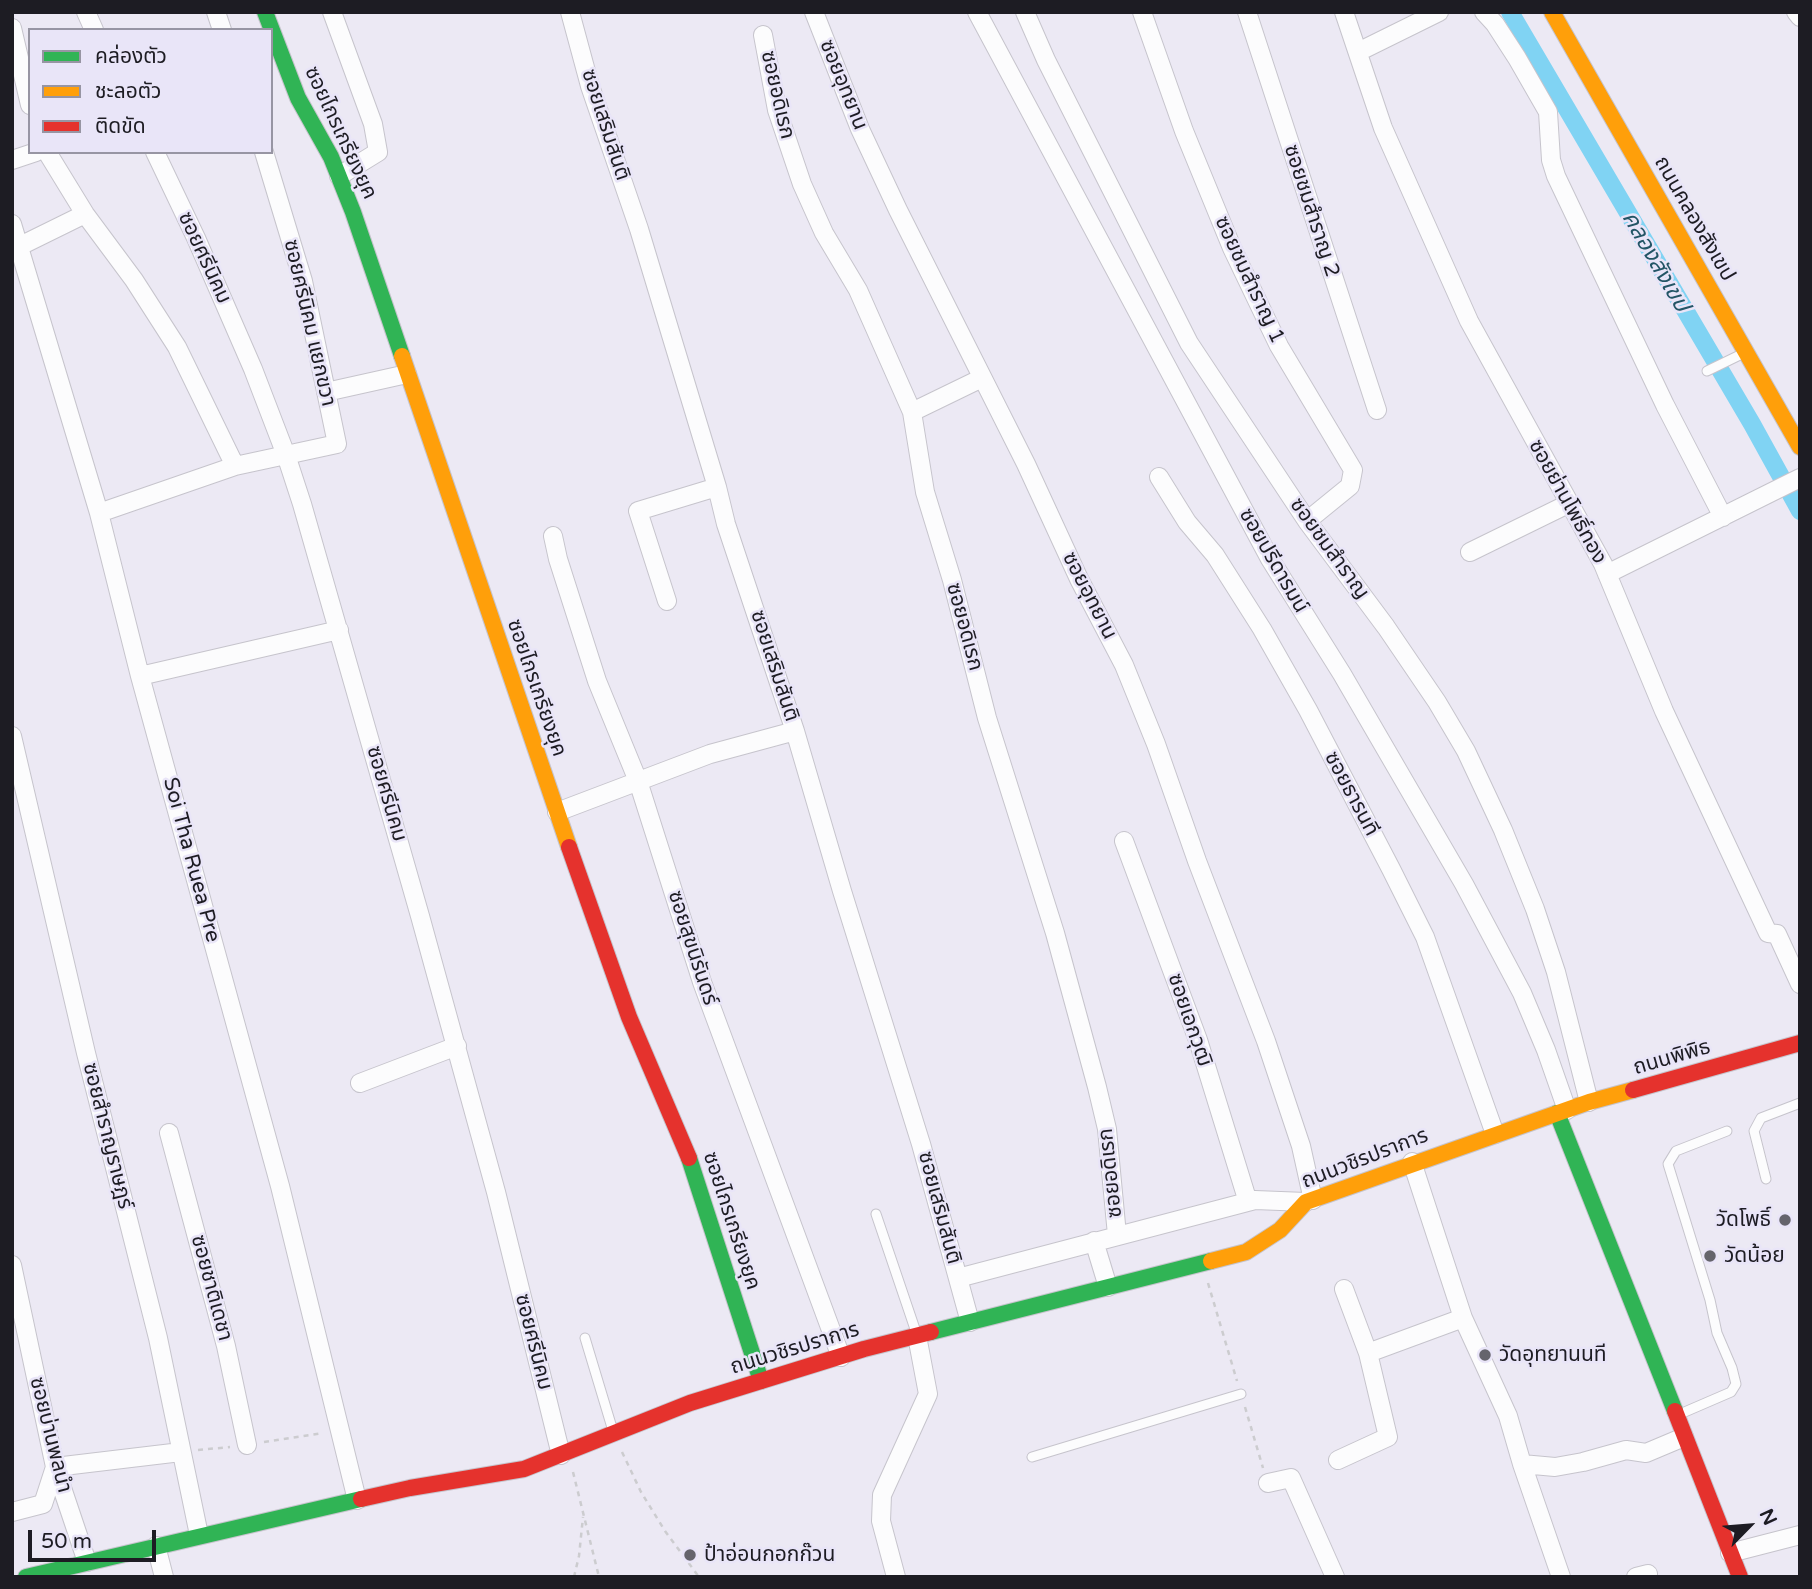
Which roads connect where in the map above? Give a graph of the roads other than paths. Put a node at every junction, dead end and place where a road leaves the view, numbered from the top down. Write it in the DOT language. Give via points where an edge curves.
graph roads {
  1 [pos="86,12"];
  2 [pos="332,12"];
  3 [pos="570,12"];
  4 [pos="814,12"];
  5 [pos="977,12"];
  6 [pos="1025,12"];
  7 [pos="1142,12"];
  8 [pos="1247,12"];
  9 [pos="1344,12"];
  10 [pos="1439,12"];
  11 [pos="1484,12"];
  12 [pos="1552,12"];
  13 [pos="1796,12"];
  14 [pos="1800,17"];
  15 [pos="12,28"];
  16 [pos="93,28"];
  17 [pos="273,33"];
  18 [pos="763,35"];
  19 [pos="1358,52"];
  20 [pos="28,96"];
  21 [pos="30,154"];
  22 [pos="48,154"];
  23 [pos="156,154"];
  24 [pos="265,154"];
  25 [pos="12,160"];
  26 [pos="339,176"];
  27 [pos="85,214"];
  28 [pos="12,224"];
  29 [pos="20,246"];
  30 [pos="1745,353"];
  31 [pos="1707,370"];
  32 [pos="407,374"];
  33 [pos="982,378"];
  34 [pos="326,393"];
  35 [pos="1377,410"];
  36 [pos="912,412"];
  37 [pos="1800,447"];
  38 [pos="286,455"];
  39 [pos="235,466"];
  40 [pos="1160,477"];
  41 [pos="1800,478"];
  42 [pos="717,487"];
  43 [pos="1570,503"];
  44 [pos="99,513"];
  45 [pos="1723,517"];
  46 [pos="1307,521"];
  47 [pos="553,536"];
  48 [pos="1470,552"];
  49 [pos="1607,574"];
  50 [pos="667,601"];
  51 [pos="339,630"];
  52 [pos="141,676"];
  53 [pos="795,731"];
  54 [pos="12,736"];
  55 [pos="638,781"];
  56 [pos="21,810"];
  57 [pos="556,812"];
  58 [pos="1124,841"];
  59 [pos="1800,984"];
  60 [pos="1800,1043"];
  61 [pos="457,1046"];
  62 [pos="360,1083"];
  63 [pos="1589,1102"];
  64 [pos="1800,1103"];
  65 [pos="1562,1112"];
  66 [pos="1727,1131"];
  67 [pos="169,1133"];
  68 [pos="1495,1134"];
  69 [pos="1412,1162"];
  70 [pos="1766,1179"];
  71 [pos="1310,1201"];
  72 [pos="1248,1202"];
  73 [pos="876,1214"];
  74 [pos="1117,1235"];
  75 [pos="1094,1241"];
  76 [pos="12,1265"];
  77 [pos="958,1278"];
  78 [pos="1108,1287"];
  79 [pos="1345,1289"];
  80 [pos="1463,1318"];
  81 [pos="970,1322"];
  82 [pos="917,1336"];
  83 [pos="585,1338"];
  84 [pos="1368,1353"];
  85 [pos="841,1357"];
  86 [pos="761,1381"];
  87 [pos="1241,1394"];
  88 [pos="1676,1416"];
  89 [pos="614,1434"];
  90 [pos="1684,1437"];
  91 [pos="247,1445"];
  92 [pos="181,1452"];
  93 [pos="565,1453"];
  94 [pos="1032,1457"];
  95 [pos="1338,1460"];
  96 [pos="1522,1464"];
  97 [pos="55,1466"];
  98 [pos="1268,1483"];
  99 [pos="358,1500"];
  100 [pos="12,1512"];
  101 [pos="200,1535"];
  102 [pos="1800,1535"];
  103 [pos="156,1546"];
  104 [pos="1730,1553"];
  105 [pos="88,1562"];
  106 [pos="26,1577"];
  107 [pos="164,1577"];
  108 [pos="896,1577"];
  109 [pos="1335,1577"];
  110 [pos="1561,1577"];
  111 [pos="1740,1577"];
  1 -- 16 [label="street"];
  2 -- 26 [label="street" via="373,124 378,152"];
  3 -- 42 [label="street, ซอยเสริมสันติ"];
  4 -- 33 [label="street, ซอยอุทยาน" via="860,129"];
  5 -- 65 [label="street, ซอยปรีดารมน์" via="1270,559 1464,884 1522,993 1546,1050"];
  6 -- 46 [label="street, ซอยชมสำราญ" via="1189,343"];
  7 -- 46 [label="street, ซอยชมสำราญ 1" via="1232,248 1279,346 1353,470 1350,486"];
  8 -- 35 [label="street, ซอยชมสำราญ 2"];
  9 -- 19 [label="street, ซอยย่านโพธิ์ทอง"];
  10 -- 19 [label="street"];
  11 -- 45 [label="street" via="1548,112 1556,176"];
  12 -- 30 [label="street, ถนนคลองสังเขป"];
  13 -- 14 [label="street"];
  15 -- 20 [label="street"];
  17 -- 26 [label="street, ซอยไกรเกรียงยุค" via="298,98"];
  18 -- 36 [label="street, ซอยอดิเรก" via="777,110 802,184 858,290"];
  19 -- 43 [label="street, ซอยย่านโพธิ์ทอง" via="1383,128 1469,321"];
  21 -- 25 [label="street"];
  22 -- 27 [label="street"];
  23 -- 38 [label="street, ซอยศรีนิคม" via="253,369"];
  24 -- 34 [label="street, ซอยศรีนิคม แยกขวา" via="303,281"];
  26 -- 32 [label="street, ซอยไกรเกรียงยุค"];
  27 -- 29 [label="street"];
  27 -- 39 [label="street" via="177,347"];
  28 -- 29 [label="street, Soi Tha Ruea Pre"];
  29 -- 44 [label="street, Soi Tha Ruea Pre"];
  30 -- 31 [label="lane"];
  30 -- 37 [label="street, ถนนคลองสังเขป"];
  32 -- 34 [label="street"];
  32 -- 57 [label="street, ซอยไกรเกรียงยุค"];
  33 -- 36 [label="street"];
  33 -- 71 [label="street, ซอยอุทยาน" via="1124,665 1156,744 1288,1104"];
  34 -- 38 [label="street, ซอยศรีนิคม แยกขวา" via="337,444"];
  36 -- 74 [label="street, ซอยอดิเรก" via="925,492 1097,1087 1107,1129"];
  38 -- 39 [label="street"];
  38 -- 51 [label="street, ซอยศรีนิคม"];
  39 -- 44 [label="street"];
  40 -- 68 [label="street, ซอยธารนที" via="1262,629 1391,869 1425,937"];
  41 -- 45 [label="street"];
  42 -- 50 [label="street" via="638,511"];
  42 -- 53 [label="street, ซอยเสริมสันติ"];
  43 -- 48 [label="street"];
  43 -- 49 [label="street, ซอยย่านโพธิ์ทอง"];
  44 -- 52 [label="street, Soi Tha Ruea Pre"];
  45 -- 49 [label="street"];
  46 -- 63 [label="street, ซอยชมสำราญ" via="1386,628 1466,751 1535,909 1560,985"];
  47 -- 55 [label="street, ซอยสุขนิรันดร์" via="597,681"];
  49 -- 59 [label="street, ซอยย่านโพธิ์ทอง" via="1664,711 1768,933 1777,934"];
  51 -- 52 [label="street"];
  51 -- 61 [label="street, ซอยศรีนิคม"];
  52 -- 99 [label="street, Soi Tha Ruea Pre" via="280,1186"];
  53 -- 55 [label="street" via="710,754"];
  53 -- 77 [label="street, ซอยเสริมสันติ"];
  54 -- 56 [label="street, ซอยสำราญราษฎร์"];
  55 -- 57 [label="street"];
  55 -- 85 [label="street, ซอยสุขนิรันดร์" via="702,982"];
  56 -- 92 [label="street, ซอยสำราญราษฎร์" via="158,1338"];
  57 -- 86 [label="street, ซอยไกรเกรียงยุค" via="629,1017 700,1188"];
  58 -- 72 [label="street, ซอยเอกวุฒิ" via="1198,1040"];
  60 -- 63 [label="street, ถนนพิพิธ"];
  61 -- 62 [label="street"];
  61 -- 93 [label="street, ซอยศรีนิคม"];
  63 -- 65 [label="street, ถนนพิพิธ"];
  64 -- 70 [label="lane" via="1761,1118 1754,1131"];
  65 -- 68 [label="street, ถนนวชิรปราการ"];
  65 -- 88 [label="street"];
  66 -- 88 [label="lane" via="1676,1151 1668,1164 1736,1384 1731,1392"];
  67 -- 91 [label="street, ซอยชาติเดชา" via="226,1346"];
  68 -- 69 [label="street, ถนนวชิรปราการ"];
  69 -- 71 [label="street, ถนนวชิรปราการ"];
  69 -- 80 [label="street"];
  71 -- 72 [label="street"];
  71 -- 78 [label="street, ถนนวชิรปราการ" via="1280,1230 1246,1252"];
  72 -- 74 [label="street"];
  73 -- 82 [label="lane"];
  74 -- 75 [label="street"];
  75 -- 77 [label="street"];
  75 -- 78 [label="street"];
  76 -- 97 [label="street, ซอยบ่านพลนำ"];
  77 -- 81 [label="street, ซอยเสริมสันติ"];
  78 -- 81 [label="street, ถนนวชิรปราการ"];
  79 -- 84 [label="street"];
  80 -- 84 [label="street"];
  80 -- 96 [label="street" via="1508,1416"];
  81 -- 82 [label="street, ถนนวชิรปราการ"];
  82 -- 85 [label="street, ถนนวชิรปราการ"];
  82 -- 108 [label="street" via="929,1394 882,1495 881,1521"];
  83 -- 89 [label="lane"];
  84 -- 95 [label="street" via="1388,1437"];
  85 -- 86 [label="street, ถนนวชิรปราการ"];
  86 -- 89 [label="street, ถนนวชิรปราการ"];
  87 -- 94 [label="lane"];
  88 -- 90 [label="street"];
  89 -- 93 [label="street, ถนนวชิรปราการ"];
  90 -- 96 [label="street" via="1646,1453 1626,1450 1555,1467"];
  90 -- 104 [label="street"];
  92 -- 97 [label="street"];
  92 -- 101 [label="street, ซอยสำราญราษฎร์"];
  93 -- 99 [label="street, ถนนวชิรปราการ" via="524,1469"];
  96 -- 110 [label="street"];
  97 -- 100 [label="street" via="43,1504"];
  97 -- 105 [label="street, ซอยบ่านพลนำ"];
  98 -- 109 [label="street" via="1291,1478"];
  99 -- 101 [label="street, ถนนวชิรปราการ"];
  101 -- 103 [label="street, ถนนวชิรปราการ"];
  102 -- 104 [label="street"];
  103 -- 105 [label="street, ถนนวชิรปราการ"];
  103 -- 107 [label="street"];
  104 -- 111 [label="street"];
  105 -- 106 [label="street, ถนนวชิรปราการ"];
}
